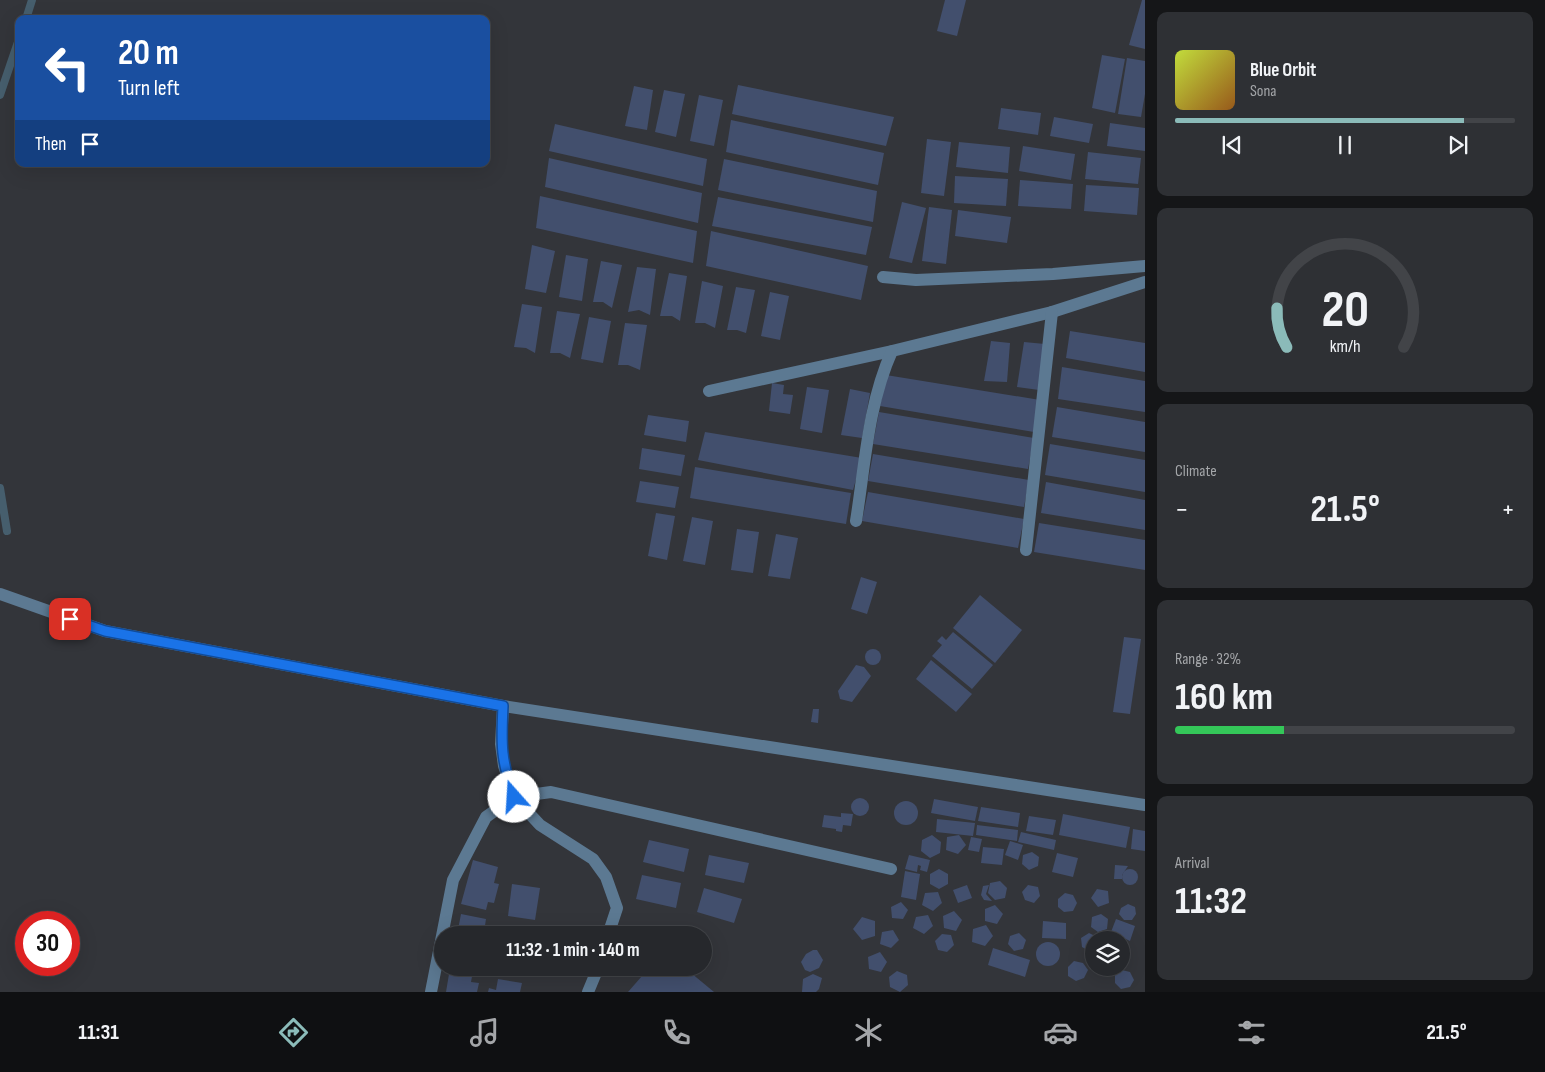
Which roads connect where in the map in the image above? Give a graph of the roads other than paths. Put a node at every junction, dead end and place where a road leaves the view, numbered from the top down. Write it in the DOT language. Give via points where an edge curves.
graph roads {
  1 [pos="1145,266"];
  2 [pos="883,277"];
  3 [pos="1145,282"];
  4 [pos="1052,312"];
  5 [pos="892,351"];
  6 [pos="709,391"];
  7 [pos="856,521"];
  8 [pos="1026,550"];
  9 [pos="0,594"];
  10 [pos="503,706"];
  11 [pos="514,797"];
  12 [pos="1145,805"];
  13 [pos="891,868"];
  14 [pos="611,926"];
  15 [pos="595,976"];
  16 [pos="431,992"];
  17 [pos="588,992"];
  1 -- 2 [label="street" via="926,280"];
  3 -- 4 [label="street"];
  4 -- 5 [label="street"];
  4 -- 8 [label="street"];
  5 -- 6 [label="street"];
  5 -- 7 [label="street" via="872,413"];
  9 -- 10 [label="street" via="105,631"];
  10 -- 11 [label="street" via="501,744"];
  10 -- 12 [label="street"];
  11 -- 13 [label="street" via="550,792"];
  11 -- 14 [label="street" via="540,825 593,859 606,877 617,908"];
  11 -- 16 [label="street" via="486,817 452,880"];
  15 -- 17 [label="street"];
}
